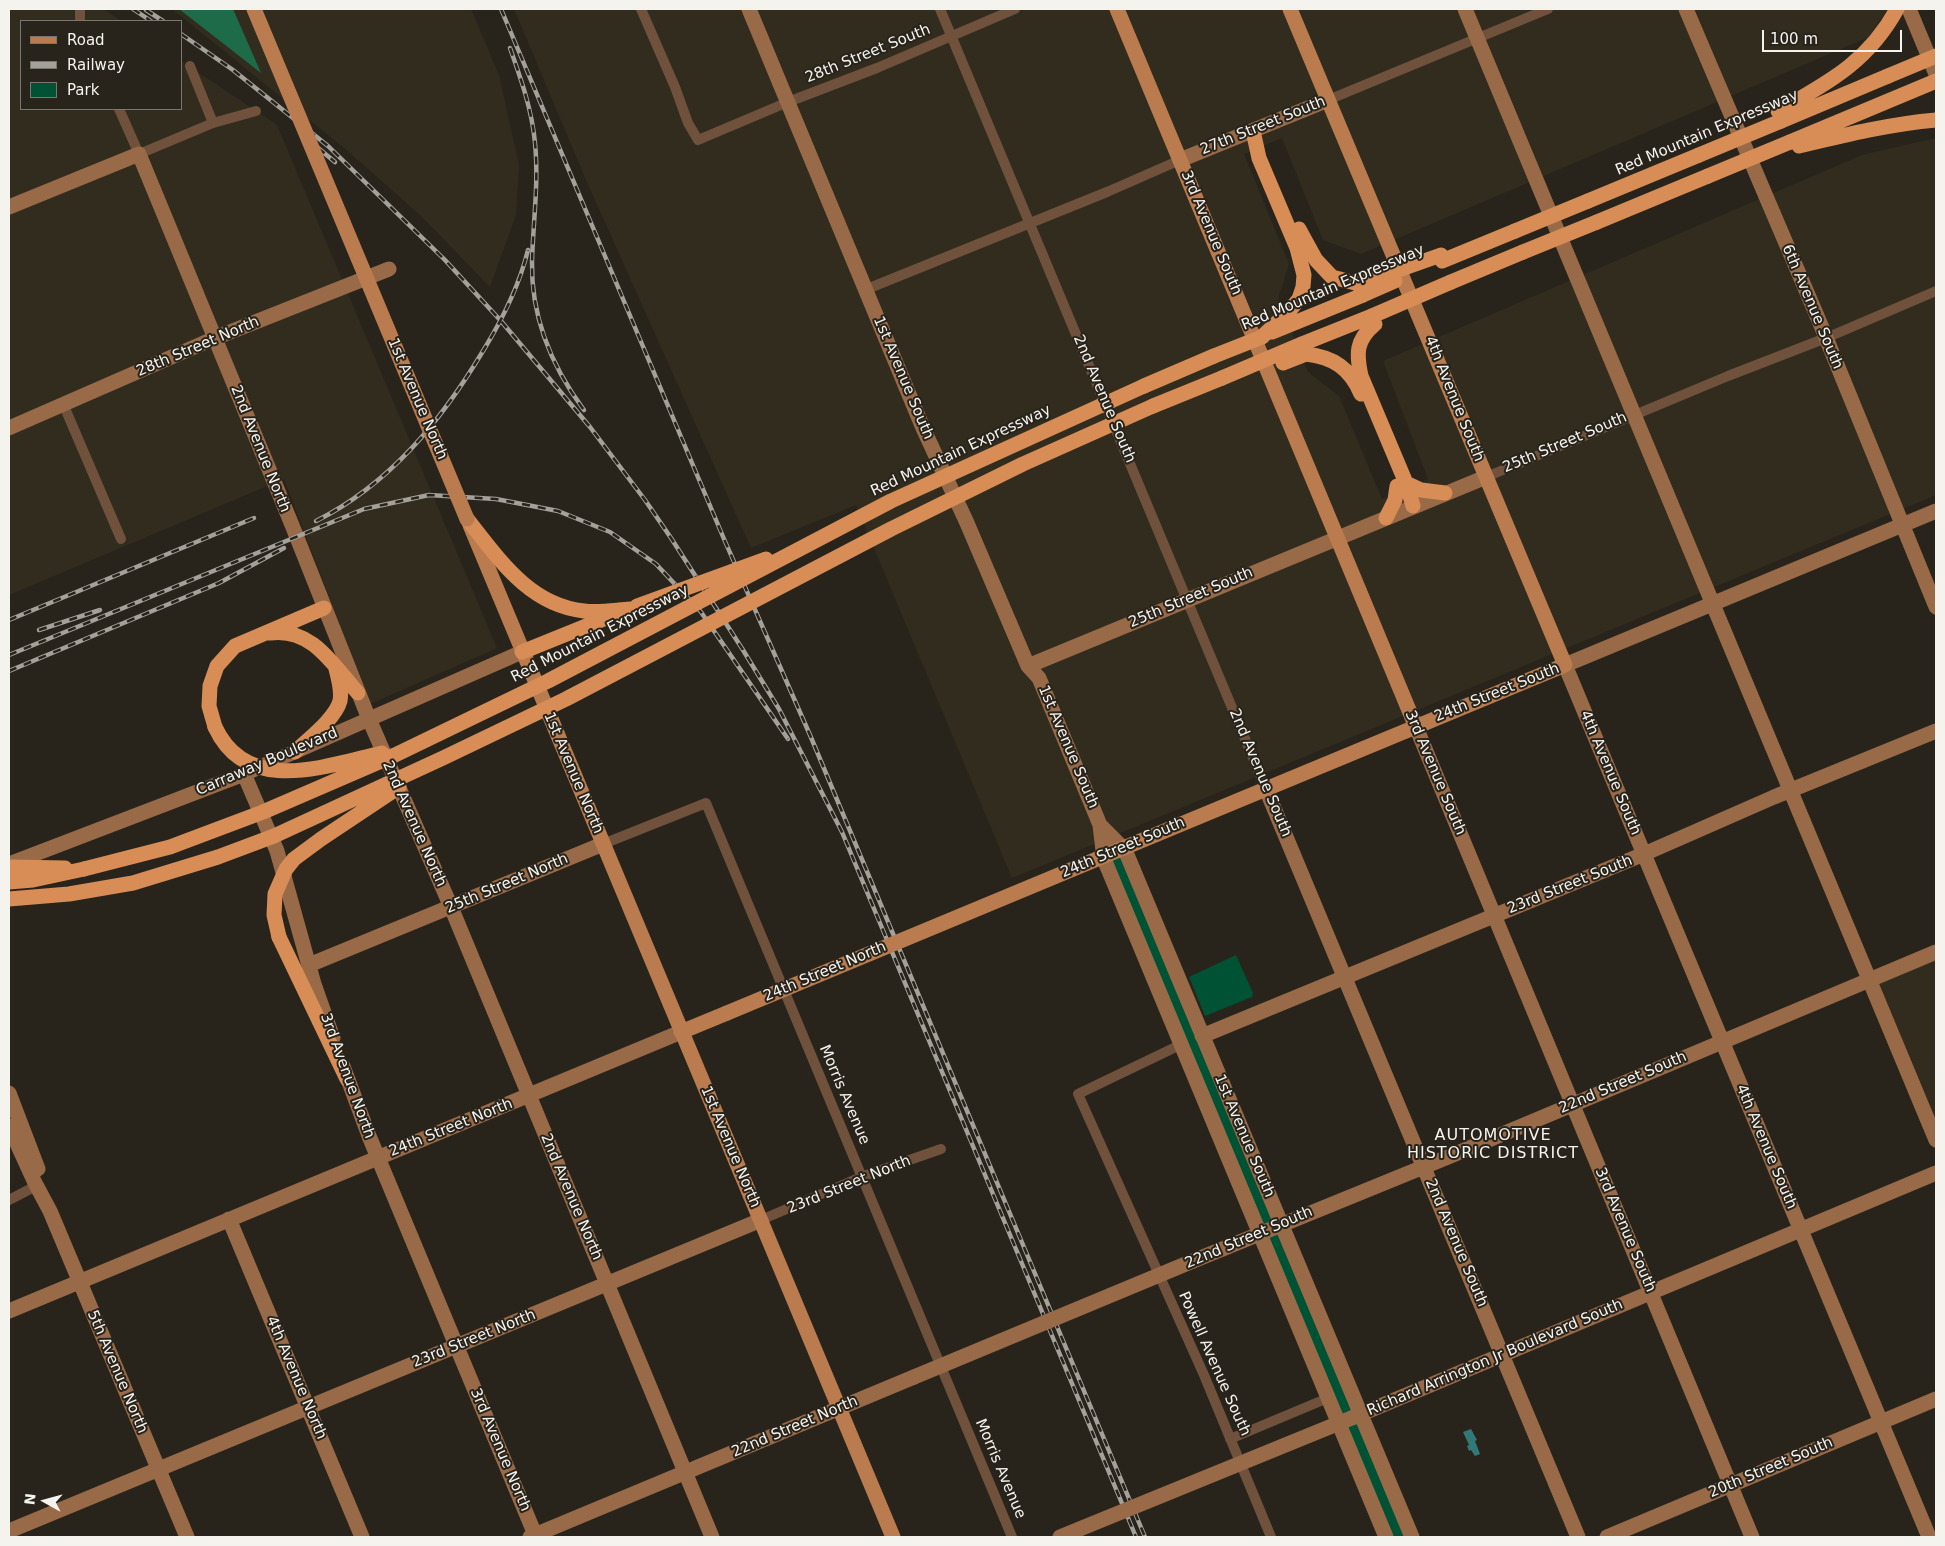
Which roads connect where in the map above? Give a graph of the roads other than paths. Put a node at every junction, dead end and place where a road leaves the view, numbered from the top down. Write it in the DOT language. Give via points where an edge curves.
graph roads {
  1 [pos="254,9"];
  2 [pos="641,9"];
  3 [pos="749,9"];
  4 [pos="940,9"];
  5 [pos="1015,9"];
  6 [pos="1117,9"];
  7 [pos="1290,9"];
  8 [pos="1464,9"];
  9 [pos="1548,9"];
  10 [pos="1686,9"];
  11 [pos="1898,9"];
  12 [pos="1909,9"];
  13 [pos="952,36"];
  14 [pos="1477,38"];
  15 [pos="1936,56"];
  16 [pos="190,66"];
  17 [pos="1936,74"];
  18 [pos="1936,81"];
  19 [pos="1328,100"];
  20 [pos="788,102"];
  21 [pos="119,110"];
  22 [pos="256,110"];
  23 [pos="1779,116"];
  24 [pos="1936,120"];
  25 [pos="213,123"];
  26 [pos="1252,131"];
  27 [pos="1792,145"];
  28 [pos="139,154"];
  29 [pos="1180,160"];
  30 [pos="9,207"];
  31 [pos="1031,223"];
  32 [pos="389,269"];
  33 [pos="867,289"];
  34 [pos="1361,289"];
  35 [pos="1936,291"];
  36 [pos="1291,317"];
  37 [pos="1373,320"];
  38 [pos="215,338"];
  39 [pos="1826,338"];
  40 [pos="1304,349"];
  41 [pos="64,406"];
  42 [pos="1634,415"];
  43 [pos="9,428"];
  44 [pos="1486,477"];
  45 [pos="1401,485"];
  46 [pos="1444,493"];
  47 [pos="1410,508"];
  48 [pos="1936,511"];
  49 [pos="1386,518"];
  50 [pos="467,519"];
  51 [pos="1902,525"];
  52 [pos="1337,537"];
  53 [pos="823,538"];
  54 [pos="121,539"];
  55 [pos="487,552"];
  56 [pos="1188,599"];
  57 [pos="1713,604"];
  58 [pos="634,607"];
  59 [pos="1936,607"];
  60 [pos="324,608"];
  61 [pos="258,634"];
  62 [pos="522,652"];
  63 [pos="1566,665"];
  64 [pos="1028,666"];
  65 [pos="336,668"];
  66 [pos="358,693"];
  67 [pos="369,719"];
  68 [pos="1416,727"];
  69 [pos="1936,731"];
  70 [pos="413,746"];
  71 [pos="295,752"];
  72 [pos="443,758"];
  73 [pos="244,774"];
  74 [pos="1266,789"];
  75 [pos="1791,791"];
  76 [pos="706,803"];
  77 [pos="1100,825"];
  78 [pos="603,844"];
  79 [pos="1644,854"];
  80 [pos="29,856"];
  81 [pos="9,859"];
  82 [pos="9,865"];
  83 [pos="84,869"];
  84 [pos="9,882"];
  85 [pos="9,899"];
  86 [pos="451,907"];
  87 [pos="1495,916"];
  88 [pos="892,944"];
  89 [pos="1936,952"];
  90 [pos="309,965"];
  91 [pos="1345,978"];
  92 [pos="1869,980"];
  93 [pos="682,1032"];
  94 [pos="1202,1036"];
  95 [pos="1722,1042"];
  96 [pos="1180,1045"];
  97 [pos="347,1079"];
  98 [pos="9,1093"];
  99 [pos="529,1096"];
  100 [pos="1573,1104"];
  101 [pos="9,1126"];
  102 [pos="1936,1140"];
  103 [pos="9,1149"];
  104 [pos="941,1149"];
  105 [pos="378,1158"];
  106 [pos="1424,1166"];
  107 [pos="1936,1173"];
  108 [pos="862,1177"];
  109 [pos="35,1184"];
  110 [pos="9,1200"];
  111 [pos="48,1207"];
  112 [pos="229,1219"];
  113 [pos="761,1220"];
  114 [pos="1281,1224"];
  115 [pos="1801,1230"];
  116 [pos="1260,1234"];
  117 [pos="1293,1254"];
  118 [pos="1271,1261"];
  119 [pos="79,1281"];
  120 [pos="607,1284"];
  121 [pos="1651,1292"];
  122 [pos="9,1311"];
  123 [pos="1060,1316"];
  124 [pos="456,1346"];
  125 [pos="1503,1355"];
  126 [pos="1328,1398"];
  127 [pos="1936,1399"];
  128 [pos="308,1408"];
  129 [pos="840,1408"];
  130 [pos="1357,1415"];
  131 [pos="1880,1423"];
  132 [pos="1230,1439"];
  133 [pos="158,1470"];
  134 [pos="685,1472"];
  135 [pos="1731,1485"];
  136 [pos="9,1531"];
  137 [pos="534,1536"];
  138 [pos="187,1537"];
  139 [pos="362,1537"];
  140 [pos="712,1537"];
  141 [pos="893,1537"];
  142 [pos="1012,1537"];
  143 [pos="1060,1537"];
  144 [pos="1271,1537"];
  145 [pos="1386,1537"];
  146 [pos="1412,1537"];
  147 [pos="1578,1537"];
  148 [pos="1607,1537"];
  149 [pos="1752,1537"];
  150 [pos="1929,1537"];
  1 -- 50 [label="main road, 1st Avenue North, bridge"];
  2 -- 20 [label="street" via="698,140"];
  3 -- 20 [label="street, 1st Avenue South"];
  4 -- 13 [label="street, 2nd Avenue South"];
  5 -- 13 [label="street, 28th Street South"];
  6 -- 29 [label="main road, 3rd Avenue South"];
  7 -- 19 [label="main road, 4th Avenue South"];
  8 -- 14 [label="street"];
  9 -- 14 [label="street, 27th Street South"];
  10 -- 39 [label="street, 6th Avenue South"];
  11 -- 23 [label="highway" via="1875,43 1859,59"];
  12 -- 17 [label="street"];
  13 -- 20 [label="street, 28th Street South"];
  13 -- 31 [label="street, 2nd Avenue South"];
  14 -- 19 [label="street, 27th Street South"];
  14 -- 42 [label="street"];
  15 -- 23 [label="highway, Red Mountain Expressway, bridge"];
  16 -- 25 [label="street"];
  18 -- 27 [label="highway"];
  19 -- 26 [label="street, 27th Street South"];
  19 -- 44 [label="main road, 4th Avenue South"];
  20 -- 33 [label="street, 1st Avenue South"];
  21 -- 28 [label="street, 2nd Avenue North"];
  22 -- 25 [label="street"];
  23 -- 34 [label="highway, Red Mountain Expressway, bridge" via="1726,144 1487,243"];
  24 -- 27 [label="highway" via="1908,122"];
  25 -- 28 [label="street"];
  26 -- 29 [label="street, 27th Street South"];
  26 -- 34 [label="highway" via="1269,157 1300,231 1316,260 1332,277"];
  26 -- 36 [label="highway" via="1259,158 1302,260 1303,287"];
  27 -- 37 [label="highway, bridge" via="1685,192 1668,192 1412,298"];
  28 -- 30 [label="street"];
  28 -- 38 [label="street, 2nd Avenue North"];
  29 -- 31 [label="street, 27th Street South"];
  29 -- 52 [label="main road, 3rd Avenue South"];
  31 -- 33 [label="street, 27th Street South"];
  31 -- 56 [label="street, 2nd Avenue South"];
  32 -- 38 [label="street, 28th Street North"];
  33 -- 64 [label="street, 1st Avenue South" via="923,428"];
  34 -- 36 [label="highway, Red Mountain Expressway"];
  35 -- 39 [label="street, 25th Street South"];
  36 -- 53 [label="highway, Red Mountain Expressway, bridge" via="1262,336 1144,386 892,502"];
  37 -- 40 [label="highway"];
  37 -- 45 [label="highway" via="1360,340 1357,358"];
  38 -- 41 [label="street, 28th Street North"];
  38 -- 60 [label="street, 2nd Avenue North"];
  39 -- 42 [label="street, 25th Street South"];
  39 -- 51 [label="street, 6th Avenue South"];
  40 -- 45 [label="highway" via="1337,363 1349,373"];
  40 -- 72 [label="highway, bridge" via="1181,401 1159,404 1060,446 891,528 583,690"];
  41 -- 43 [label="street, 28th Street North"];
  41 -- 54 [label="street"];
  42 -- 44 [label="street, 25th Street South"];
  42 -- 57 [label="street"];
  44 -- 46 [label="street, 25th Street South"];
  44 -- 63 [label="main road, 4th Avenue South"];
  45 -- 46 [label="highway"];
  45 -- 47 [label="highway"];
  45 -- 49 [label="highway"];
  46 -- 47 [label="street, 25th Street South"];
  47 -- 49 [label="street, 25th Street South"];
  48 -- 51 [label="street, 24th Street South"];
  49 -- 52 [label="street, 25th Street South"];
  50 -- 55 [label="highway"];
  51 -- 57 [label="street, 24th Street South"];
  51 -- 59 [label="street, 6th Avenue South"];
  52 -- 56 [label="street, 25th Street South"];
  52 -- 68 [label="main road, 3rd Avenue South"];
  53 -- 58 [label="highway, bridge"];
  53 -- 70 [label="highway, Red Mountain Expressway, bridge" via="557,677"];
  55 -- 58 [label="highway" via="526,588 555,604 585,612"];
  55 -- 62 [label="main road, 1st Avenue North"];
  56 -- 64 [label="street, 25th Street South"];
  56 -- 74 [label="street, 2nd Avenue South"];
  57 -- 63 [label="street, 24th Street South"];
  57 -- 75 [label="street"];
  58 -- 62 [label="highway"];
  60 -- 61 [label="highway"];
  60 -- 66 [label="street, 2nd Avenue North"];
  61 -- 65 [label="highway" via="279,632 299,635 312,642"];
  61 -- 70 [label="highway, bridge" via="235,646 217,666 210,686 209,706 215,727 228,749 245,762 278,771 312,769"];
  62 -- 67 [label="street, Carraway Boulevard"];
  62 -- 78 [label="main road, 1st Avenue North"];
  63 -- 68 [label="main road, 24th Street South"];
  63 -- 79 [label="street, 4th Avenue South"];
  64 -- 77 [label="street, 1st Avenue South" via="1039,678"];
  65 -- 66 [label="highway"];
  65 -- 71 [label="highway" via="341,688 337,709"];
  66 -- 67 [label="street, 2nd Avenue North"];
  67 -- 71 [label="street, Carraway Boulevard"];
  67 -- 86 [label="street, 2nd Avenue North"];
  68 -- 74 [label="main road, 24th Street South"];
  68 -- 87 [label="street, 3rd Avenue South"];
  69 -- 75 [label="street, 23rd Street South"];
  70 -- 83 [label="highway, Red Mountain Expressway, bridge" via="263,812 170,847"];
  71 -- 73 [label="street, Carraway Boulevard"];
  72 -- 85 [label="highway, bridge" via="274,836 218,857 133,882 69,894"];
  72 -- 97 [label="highway, bridge" via="344,822 294,859 280,878 275,894 274,915 279,937"];
  73 -- 80 [label="street, Carraway Boulevard"];
  73 -- 90 [label="street, 3rd Avenue North" via="277,851"];
  74 -- 88 [label="main road, 24th Street South, bridge"];
  74 -- 91 [label="street, 2nd Avenue South"];
  75 -- 79 [label="street, 23rd Street South"];
  75 -- 92 [label="street"];
  76 -- 78 [label="street, 25th Street North"];
  76 -- 108 [label="street, Morris Avenue"];
  77 -- 94 [label="street, 1st Avenue South" via="1125,850"];
  77 -- 96 [label="street, 1st Avenue South" via="1104,859"];
  78 -- 86 [label="street, 25th Street North"];
  78 -- 93 [label="main road, 1st Avenue North"];
  79 -- 87 [label="street, 23rd Street South"];
  79 -- 95 [label="street, 4th Avenue South"];
  80 -- 81 [label="highway"];
  80 -- 82 [label="street, Carraway Boulevard"];
  82 -- 83 [label="highway"];
  83 -- 84 [label="highway, Red Mountain Expressway"];
  86 -- 90 [label="street, 25th Street North"];
  86 -- 99 [label="street, 2nd Avenue North"];
  87 -- 91 [label="street, 23rd Street South"];
  87 -- 100 [label="street, 3rd Avenue South"];
  88 -- 93 [label="main road, 24th Street North, bridge"];
  89 -- 92 [label="street, 22nd Street South"];
  90 -- 97 [label="street, 3rd Avenue North"];
  91 -- 94 [label="street, 23rd Street South"];
  91 -- 106 [label="street, 2nd Avenue South"];
  92 -- 95 [label="street, 22nd Street South"];
  92 -- 102 [label="street"];
  93 -- 99 [label="street, 24th Street North"];
  93 -- 113 [label="main road, 1st Avenue North"];
  94 -- 114 [label="street, 1st Avenue South"];
  95 -- 100 [label="street, 22nd Street South"];
  95 -- 115 [label="street, 4th Avenue South"];
  96 -- 116 [label="street, 1st Avenue South"];
  96 -- 132 [label="street, Powell Avenue South" via="1078,1094"];
  97 -- 105 [label="street, 3rd Avenue North"];
  98 -- 111 [label="street, 5th Avenue North" via="35,1160"];
  99 -- 105 [label="street, 24th Street North"];
  99 -- 120 [label="street, 2nd Avenue North"];
  100 -- 106 [label="street, 22nd Street South"];
  100 -- 121 [label="street, 3rd Avenue South"];
  101 -- 109 [label="street, 5th Avenue North"];
  103 -- 109 [label="street"];
  104 -- 108 [label="street, 23rd Street North"];
  105 -- 112 [label="street, 24th Street North"];
  105 -- 124 [label="street, 3rd Avenue North"];
  106 -- 114 [label="street, 22nd Street South"];
  106 -- 125 [label="street, 2nd Avenue South"];
  107 -- 115 [label="street, Richard Arrington Jr Boulevard South"];
  108 -- 113 [label="street, 23rd Street North"];
  108 -- 142 [label="street, Morris Avenue"];
  109 -- 110 [label="street"];
  109 -- 111 [label="street, 5th Avenue North"];
  111 -- 119 [label="street, 5th Avenue North"];
  112 -- 119 [label="street, 24th Street North"];
  112 -- 128 [label="street, 4th Avenue North"];
  113 -- 120 [label="street, 23rd Street North"];
  113 -- 129 [label="main road, 1st Avenue North"];
  114 -- 116 [label="street, 22nd Street South"];
  114 -- 117 [label="street, 1st Avenue South"];
  115 -- 121 [label="street, Richard Arrington Jr Boulevard South"];
  115 -- 131 [label="street, 4th Avenue South"];
  116 -- 118 [label="street, 1st Avenue South"];
  116 -- 123 [label="street, 22nd Street South, bridge"];
  117 -- 118 [label="street" via="1278,1250"];
  117 -- 130 [label="street, 1st Avenue South"];
  118 -- 126 [label="street, 1st Avenue South"];
  119 -- 122 [label="street, 24th Street North"];
  119 -- 133 [label="street, 5th Avenue North"];
  120 -- 124 [label="street, 23rd Street North"];
  120 -- 134 [label="street, 2nd Avenue North"];
  121 -- 125 [label="street, Richard Arrington Jr Boulevard South"];
  121 -- 135 [label="street, 3rd Avenue South"];
  123 -- 129 [label="street, 22nd Street North, bridge"];
  124 -- 128 [label="street, 23rd Street North"];
  124 -- 137 [label="street, 3rd Avenue North"];
  125 -- 130 [label="street, Richard Arrington Jr Boulevard South"];
  125 -- 147 [label="street, 2nd Avenue South"];
  126 -- 132 [label="street"];
  126 -- 145 [label="street, 1st Avenue South"];
  127 -- 131 [label="street, 20th Street South"];
  128 -- 133 [label="street, 23rd Street North"];
  128 -- 139 [label="street, 4th Avenue North"];
  129 -- 134 [label="street, 22nd Street North"];
  129 -- 141 [label="main road, 1st Avenue North"];
  130 -- 143 [label="street, Richard Arrington Jr Boulevard South, bridge"];
  130 -- 146 [label="street, 1st Avenue South"];
  131 -- 135 [label="street, 20th Street South"];
  131 -- 150 [label="street, 4th Avenue South"];
  132 -- 144 [label="street, Powell Avenue South"];
  133 -- 136 [label="street, 23rd Street North"];
  133 -- 138 [label="street, 5th Avenue North"];
  134 -- 137 [label="street, 22nd Street North"];
  134 -- 140 [label="street, 2nd Avenue North"];
  135 -- 148 [label="street, 20th Street South"];
  135 -- 149 [label="street, 3rd Avenue South"];
}
